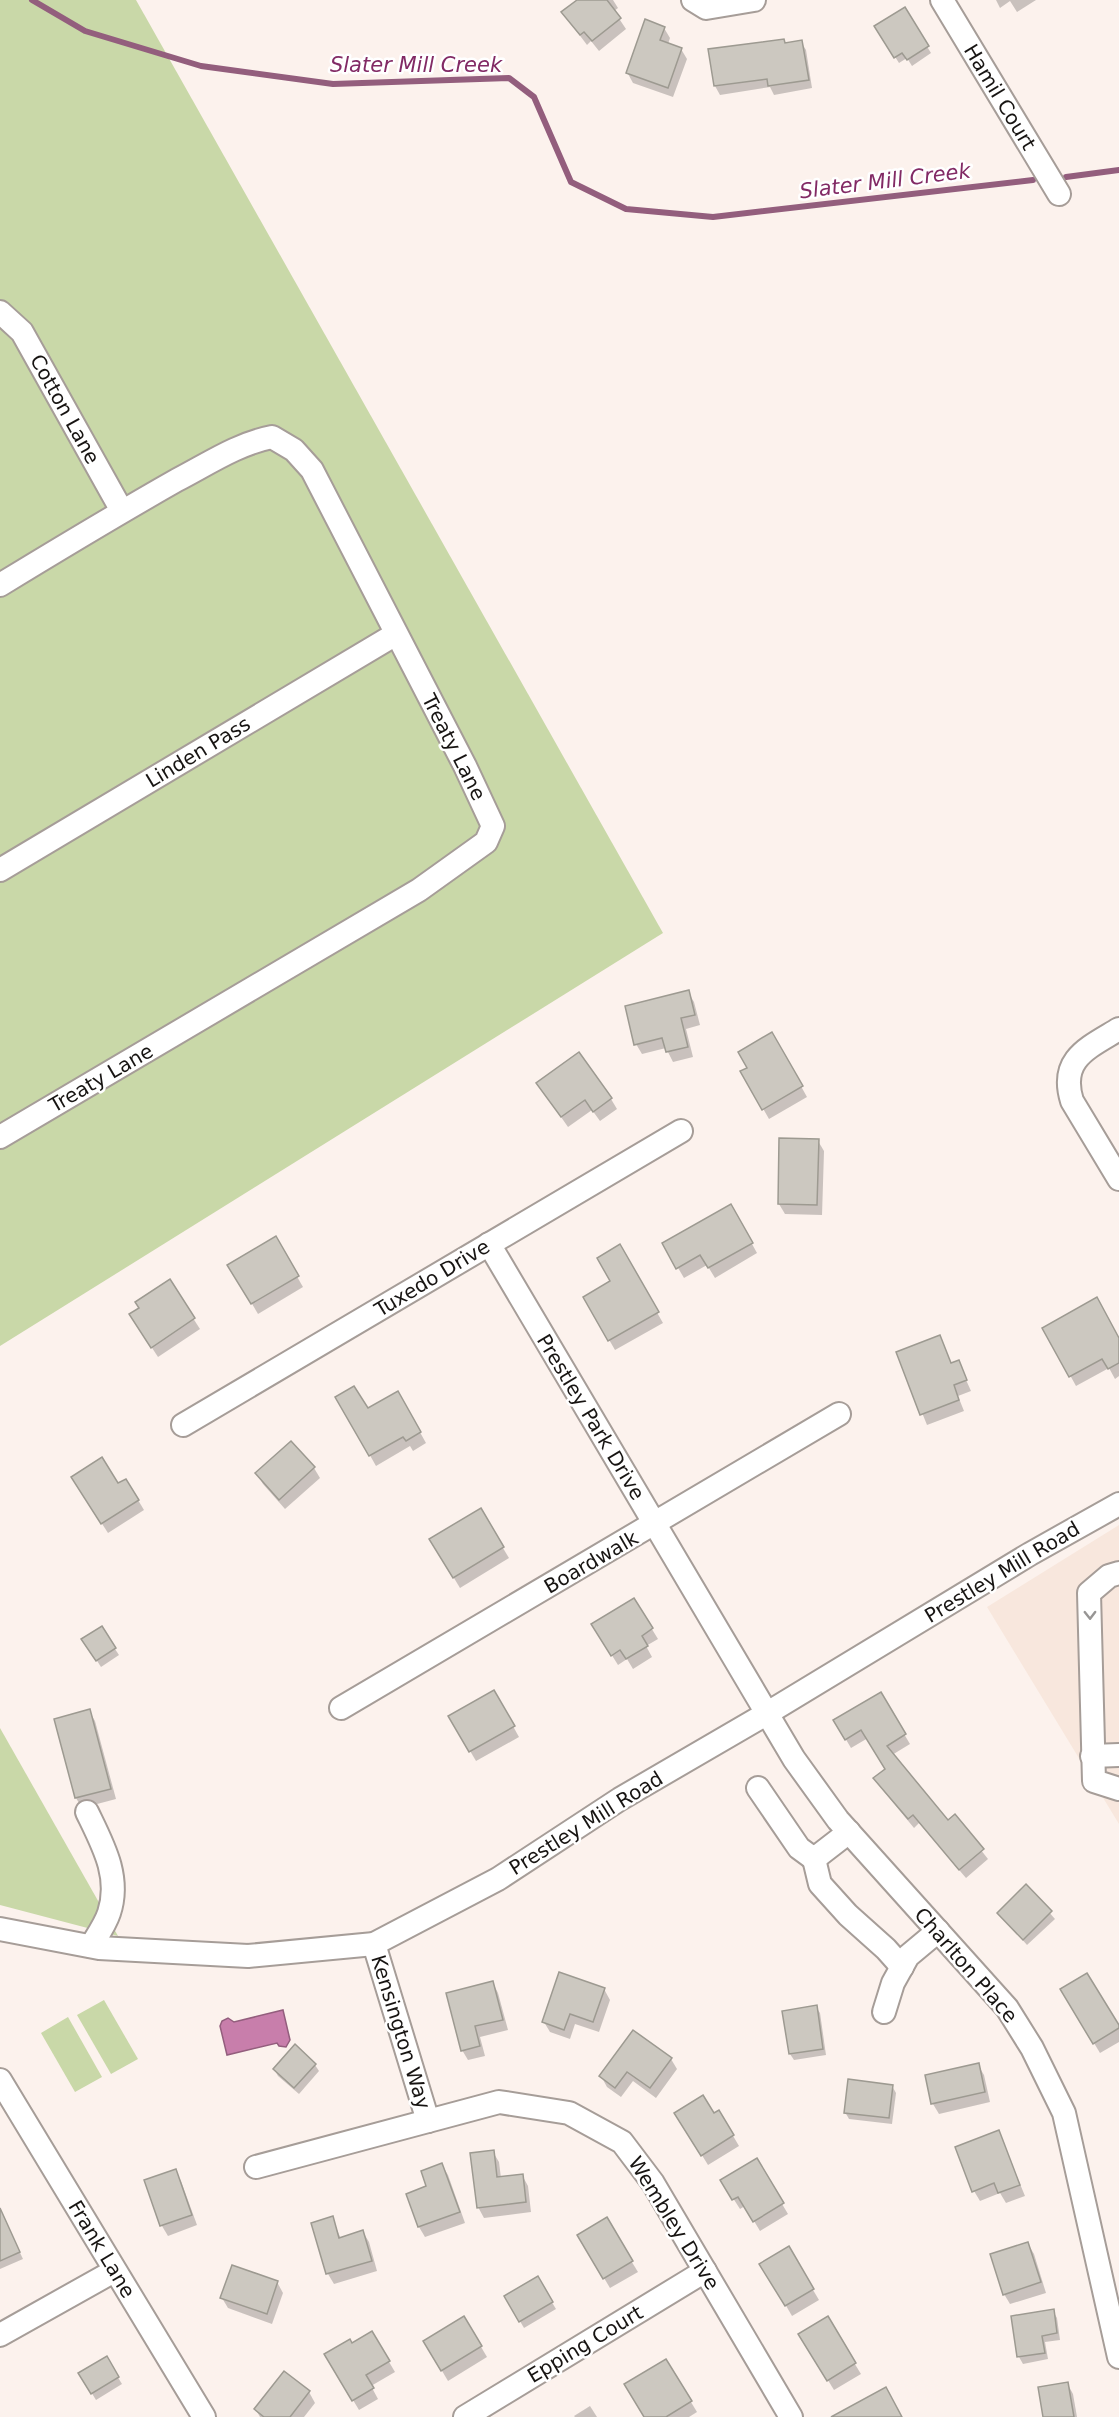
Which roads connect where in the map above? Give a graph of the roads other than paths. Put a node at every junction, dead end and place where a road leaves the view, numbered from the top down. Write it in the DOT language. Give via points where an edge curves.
graph roads {
  1 [pos="693,0"];
  2 [pos="754,0"];
  3 [pos="942,0"];
  4 [pos="1059,194"];
  5 [pos="1,316"];
  6 [pos="122,510"];
  7 [pos="0,585"];
  8 [pos="396,634"];
  9 [pos="0,870"];
  10 [pos="1119,1029"];
  11 [pos="681,1131"];
  12 [pos="0,1137"];
  13 [pos="1119,1179"];
  14 [pos="489,1244"];
  15 [pos="839,1414"];
  16 [pos="183,1425"];
  17 [pos="1119,1504"];
  18 [pos="654,1525"];
  19 [pos="1119,1573"];
  20 [pos="340,1708"];
  21 [pos="766,1714"];
  22 [pos="1119,1755"];
  23 [pos="1092,1756"];
  24 [pos="758,1788"];
  25 [pos="1119,1789"];
  26 [pos="87,1812"];
  27 [pos="849,1832"];
  28 [pos="814,1859"];
  29 [pos="0,1929"];
  30 [pos="938,1931"];
  31 [pos="374,1944"];
  32 [pos="91,1946"];
  33 [pos="902,1967"];
  34 [pos="884,2012"];
  35 [pos="0,2080"];
  36 [pos="428,2121"];
  37 [pos="256,2167"];
  38 [pos="114,2271"];
  39 [pos="705,2271"];
  40 [pos="0,2335"];
  41 [pos="1119,2357"];
  42 [pos="204,2417"];
  43 [pos="465,2417"];
  44 [pos="791,2417"];
  1 -- 2 [label="street" via="706,8"];
  3 -- 4 [label="street, Hamil Court"];
  5 -- 6 [label="street, Cotton Lane" via="22,332"];
  6 -- 7 [label="street, Treaty Lane"];
  6 -- 8 [label="street, Treaty Lane" via="233,450 272,437 294,450 312,470"];
  8 -- 9 [label="street, Linden Pass"];
  8 -- 12 [label="street, Treaty Lane" via="493,826 486,842 419,890"];
  10 -- 13 [label="street" via="1089,1047 1074,1062 1068,1088"];
  11 -- 14 [label="street, Tuxedo Drive"];
  14 -- 16 [label="street, Tuxedo Drive"];
  14 -- 18 [label="street, Prestley Park Drive"];
  15 -- 18 [label="street, Boardwalk"];
  17 -- 21 [label="street, Prestley Mill Road"];
  18 -- 20 [label="street, Boardwalk"];
  18 -- 21 [label="street, Prestley Park Drive"];
  19 -- 23 [label="street, one-way" via="1109,1576 1089,1593"];
  21 -- 27 [label="street, Charlton Place"];
  21 -- 31 [label="street, Prestley Mill Road" via="620,1799 498,1879"];
  22 -- 23 [label="street"];
  23 -- 25 [label="street" via="1094,1781"];
  24 -- 28 [label="street" via="799,1848"];
  26 -- 32 [label="street" via="107,1854 115,1885 108,1914"];
  27 -- 28 [label="street"];
  27 -- 30 [label="street, Charlton Place"];
  28 -- 33 [label="street" via="820,1884"];
  29 -- 32 [label="street, Prestley Mill Road"];
  30 -- 33 [label="street" via="908,1956"];
  30 -- 41 [label="street, Charlton Place" via="1007,2008 1064,2113"];
  31 -- 32 [label="street, Prestley Mill Road" via="248,1956"];
  31 -- 36 [label="street, Kensington Way"];
  33 -- 34 [label="street"];
  35 -- 38 [label="street, Frank Lane"];
  36 -- 37 [label="street, Wembley Drive"];
  36 -- 39 [label="street, Wembley Drive" via="499,2102 568,2114 622,2142 653,2183"];
  38 -- 40 [label="street"];
  38 -- 42 [label="street, Frank Lane"];
  39 -- 43 [label="street, Epping Court"];
  39 -- 44 [label="street, Wembley Drive"];
}
